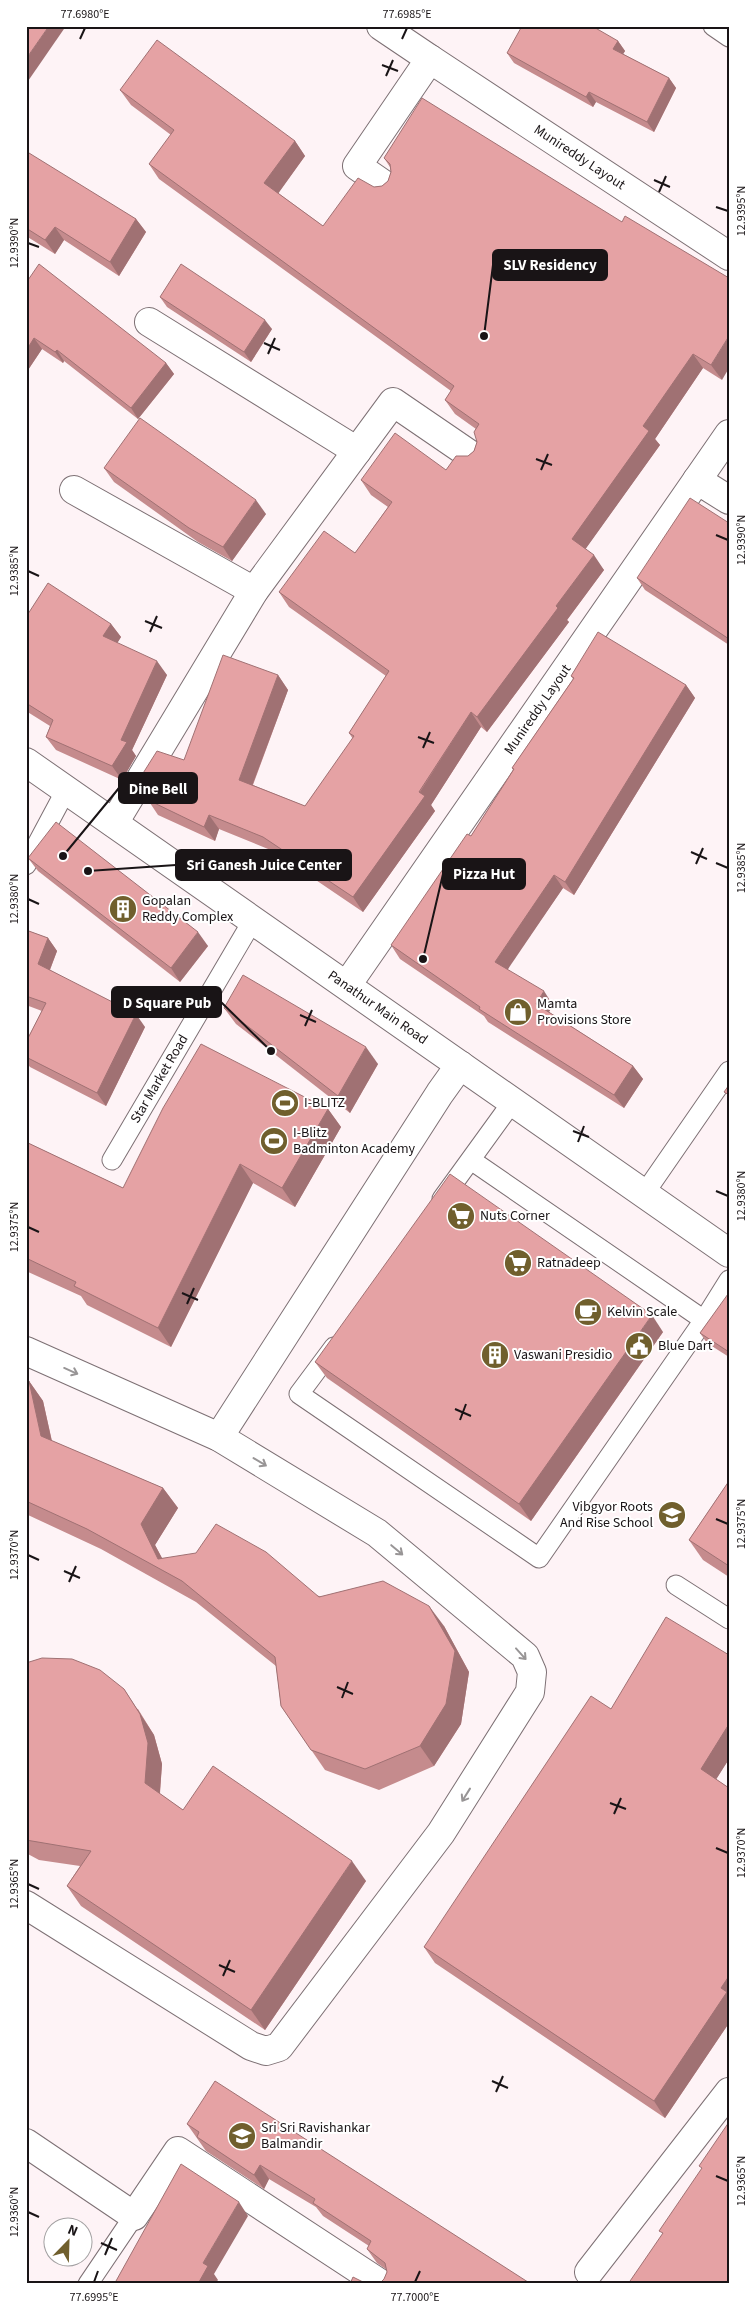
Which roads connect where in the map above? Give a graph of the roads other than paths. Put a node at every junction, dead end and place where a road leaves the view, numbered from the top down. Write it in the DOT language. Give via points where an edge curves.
graph roads {
  1 [pos="381,26"];
  2 [pos="713,26"];
  3 [pos="729,38"];
  4 [pos="430,59"];
  5 [pos="386,186"];
  6 [pos="729,256"];
  7 [pos="149,322"];
  8 [pos="729,434"];
  9 [pos="357,451"];
  10 [pos="472,456"];
  11 [pos="697,480"];
  12 [pos="74,490"];
  13 [pos="729,500"];
  14 [pos="254,591"];
  15 [pos="26,762"];
  16 [pos="66,790"];
  17 [pos="114,823"];
  18 [pos="26,865"];
  19 [pos="253,920"];
  20 [pos="347,985"];
  21 [pos="460,1065"];
  22 [pos="729,1071"];
  23 [pos="513,1101"];
  24 [pos="112,1160"];
  25 [pos="471,1160"];
  26 [pos="644,1194"];
  27 [pos="431,1214"];
  28 [pos="729,1253"];
  29 [pos="729,1280"];
  30 [pos="704,1320"];
  31 [pos="345,1332"];
  32 [pos="26,1351"];
  33 [pos="219,1437"];
  34 [pos="676,1585"];
  35 [pos="729,1619"];
  36 [pos="26,1905"];
  37 [pos="729,2092"];
  38 [pos="26,2143"];
  39 [pos="134,2216"];
  40 [pos="589,2272"];
  41 [pos="350,2275"];
  42 [pos="88,2284"];
  43 [pos="381,2284"];
  1 -- 4 [label="street, Munireddy Layout"];
  2 -- 3 [label="lane"];
  4 -- 5 [label="street" via="357,166"];
  4 -- 6 [label="street, Munireddy Layout"];
  7 -- 9 [label="street"];
  8 -- 11 [label="street, Munireddy Layout"];
  9 -- 10 [label="street" via="393,402"];
  9 -- 14 [label="street"];
  11 -- 13 [label="street"];
  11 -- 20 [label="street, Munireddy Layout"];
  12 -- 14 [label="street"];
  14 -- 17 [label="street"];
  15 -- 16 [label="street, Panathur Main Road"];
  16 -- 17 [label="street, Panathur Main Road"];
  16 -- 18 [label="lane"];
  17 -- 19 [label="street, Panathur Main Road"];
  19 -- 20 [label="street, Panathur Main Road"];
  19 -- 24 [label="lane, Star Market Road"];
  20 -- 21 [label="street, Panathur Main Road"];
  21 -- 23 [label="street, Panathur Main Road"];
  21 -- 33 [label="street"];
  22 -- 26 [label="lane"];
  23 -- 25 [label="lane"];
  23 -- 26 [label="street, Panathur Main Road"];
  25 -- 27 [label="lane"];
  25 -- 30 [label="lane"];
  26 -- 28 [label="street, Panathur Main Road"];
  29 -- 30 [label="lane"];
  30 -- 31 [label="lane" via="539,1558 299,1394"];
  32 -- 33 [label="street, one-way"];
  33 -- 36 [label="street, one-way" via="377,1533 524,1656 532,1672 530,1692 442,1833 279,2047 266,2051 251,2046"];
  34 -- 35 [label="lane"];
  37 -- 40 [label="street"];
  38 -- 39 [label="street"];
  39 -- 41 [label="street" via="178,2151"];
  39 -- 42 [label="lane"];
  41 -- 43 [label="street"];
}
